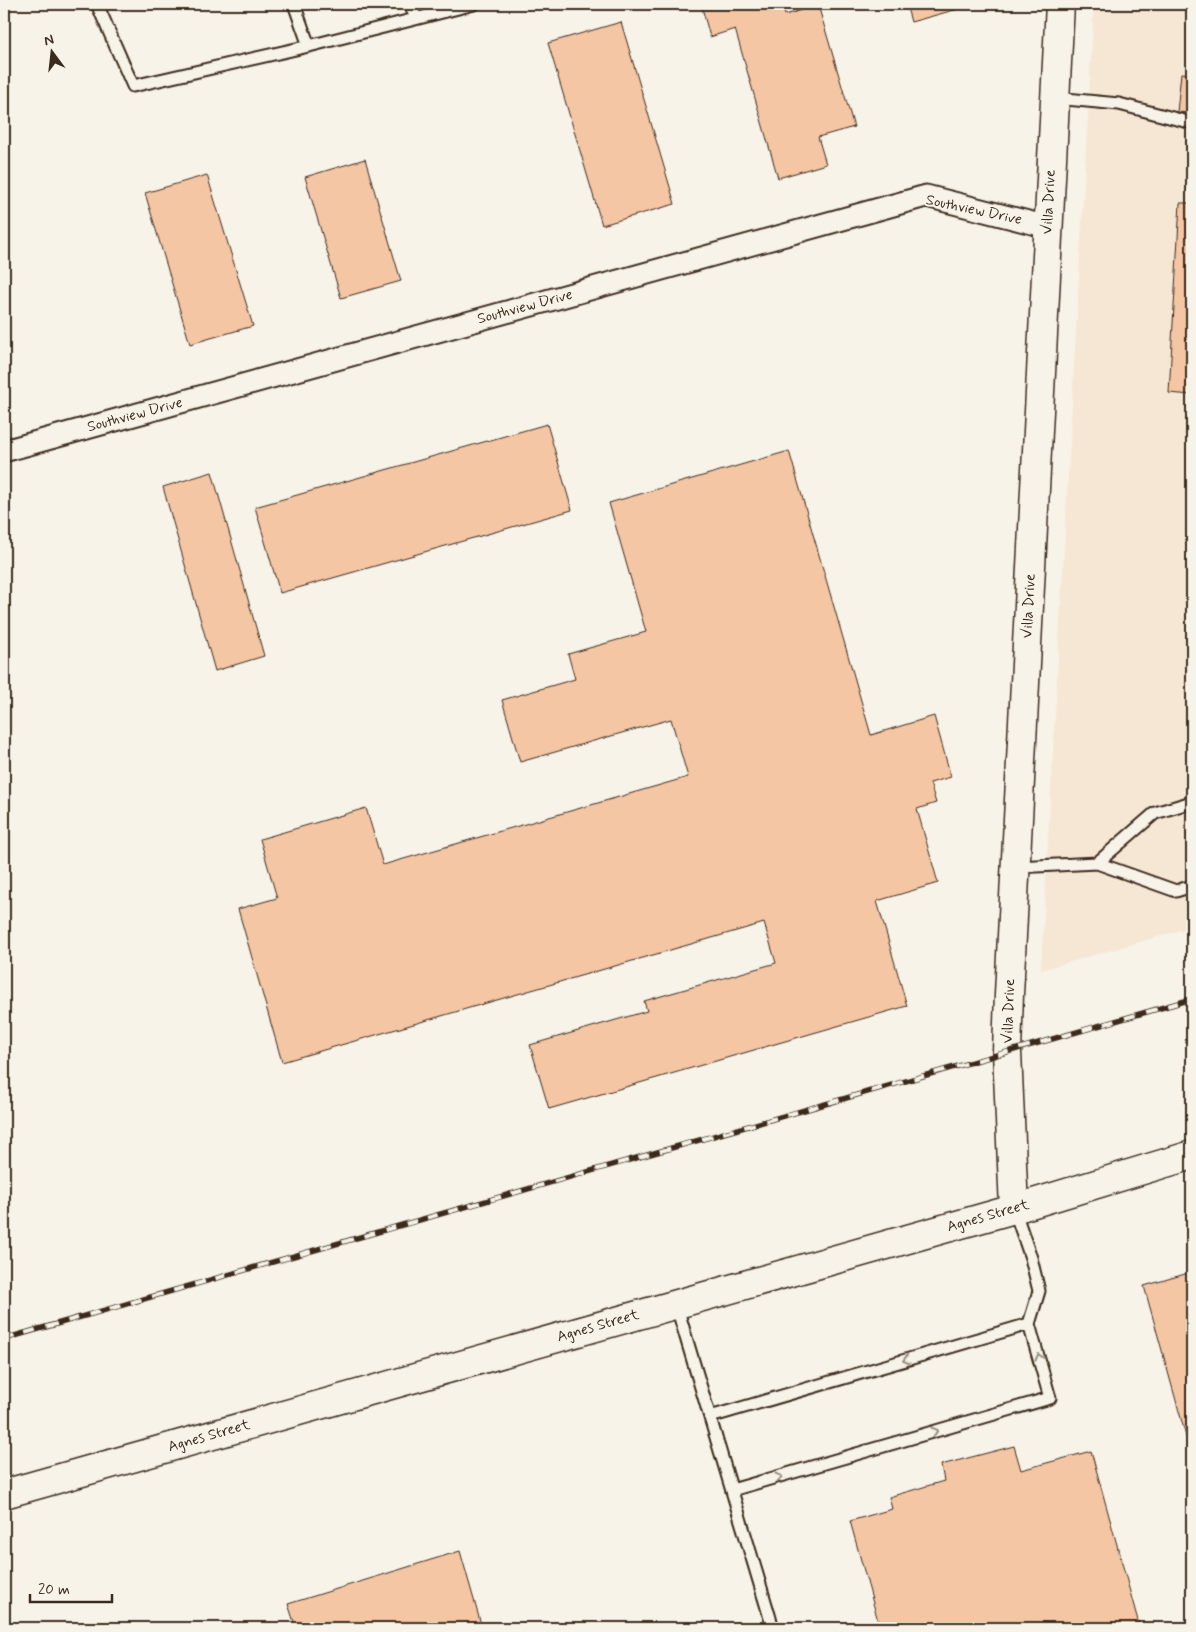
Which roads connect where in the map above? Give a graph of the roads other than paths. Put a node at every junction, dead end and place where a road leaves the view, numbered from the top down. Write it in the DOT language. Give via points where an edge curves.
graph roads {
  1 [pos="97,4"];
  2 [pos="294,4"];
  3 [pos="410,4"];
  4 [pos="474,4"];
  5 [pos="1060,4"];
  6 [pos="416,18"];
  7 [pos="309,46"];
  8 [pos="1055,98"];
  9 [pos="1192,123"];
  10 [pos="1048,227"];
  11 [pos="4,452"];
  12 [pos="1192,802"];
  13 [pos="1097,863"];
  14 [pos="1016,867"];
  15 [pos="1192,886"];
  16 [pos="1192,1155"];
  17 [pos="1014,1209"];
  18 [pos="676,1304"];
  19 [pos="1029,1324"];
  20 [pos="710,1417"];
  21 [pos="732,1490"];
  22 [pos="4,1494"];
  23 [pos="774,1628"];
  1 -- 7 [label="lane" via="133,86"];
  2 -- 7 [label="lane"];
  3 -- 6 [label="lane"];
  4 -- 6 [label="lane"];
  5 -- 8 [label="main road, Villa Drive"];
  6 -- 7 [label="lane"];
  8 -- 9 [label="lane" via="1119,104"];
  8 -- 10 [label="main road, Villa Drive"];
  10 -- 11 [label="street, Southview Drive" via="926,196"];
  10 -- 14 [label="main road, Villa Drive"];
  12 -- 13 [label="lane" via="1155,813"];
  13 -- 14 [label="lane"];
  13 -- 15 [label="lane" via="1176,891"];
  14 -- 17 [label="main road, Villa Drive" via="1007,1052"];
  16 -- 17 [label="main road, Agnes Street"];
  17 -- 18 [label="main road, Agnes Street"];
  17 -- 19 [label="lane" via="1039,1291"];
  18 -- 20 [label="lane"];
  18 -- 22 [label="main road, Agnes Street"];
  19 -- 20 [label="lane, one-way"];
  21 -- 19 [label="lane, one-way" via="1050,1398"];
  20 -- 21 [label="lane"];
  21 -- 23 [label="lane"];
}
